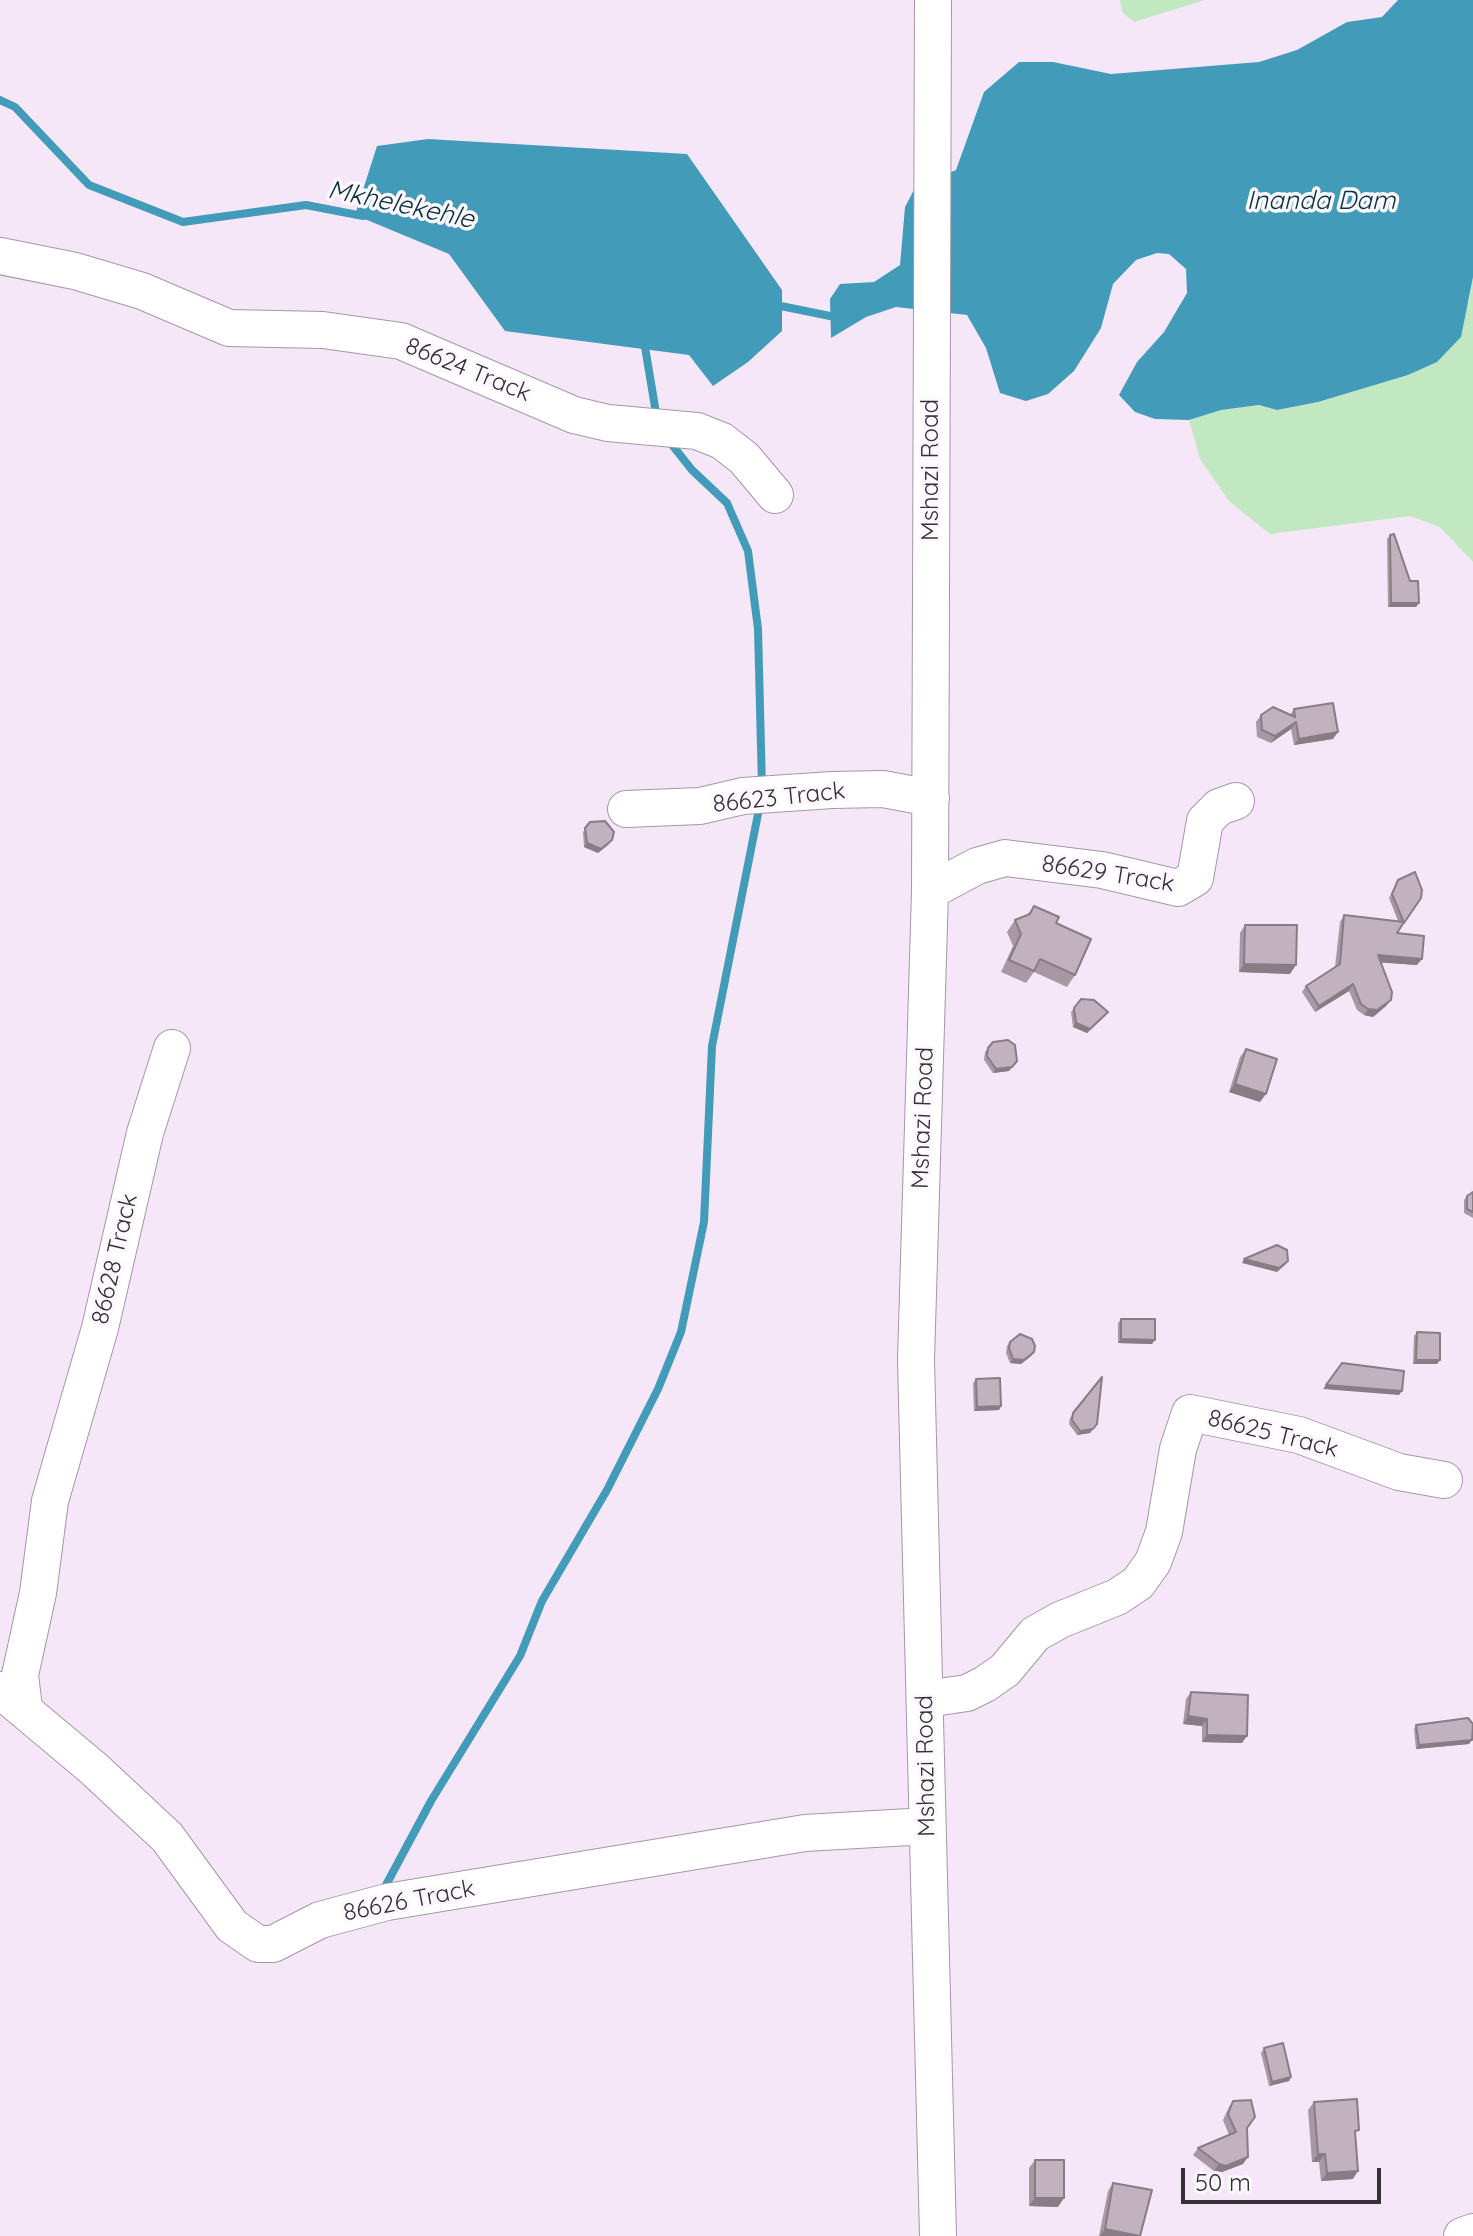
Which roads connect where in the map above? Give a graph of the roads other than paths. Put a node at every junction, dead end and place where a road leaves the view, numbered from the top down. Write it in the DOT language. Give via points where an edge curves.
graph roads {
  1 [pos="933,0"];
  2 [pos="0,256"];
  3 [pos="775,495"];
  4 [pos="931,798"];
  5 [pos="1236,801"];
  6 [pos="626,809"];
  7 [pos="930,891"];
  8 [pos="172,1048"];
  9 [pos="1444,1480"];
  10 [pos="12,1699"];
  11 [pos="926,1699"];
  12 [pos="927,1826"];
  13 [pos="1473,2232"];
  14 [pos="938,2236"];
  15 [pos="1462,2236"];
  1 -- 4 [label="street, Mshazi Road"];
  2 -- 3 [label="street, 86624 Track" via="142,291 229,328 323,330 401,341 574,415 697,431 744,458"];
  4 -- 6 [label="street, 86623 Track" via="883,789 832,790"];
  4 -- 7 [label="street, Mshazi Road"];
  5 -- 7 [label="street, 86629 Track" via="1219,807 1205,821 1199,865 1188,886 1005,858"];
  7 -- 11 [label="street, Mshazi Road" via="916,1360"];
  8 -- 10 [label="street, 86628 Track" via="50,1501 38,1593"];
  9 -- 11 [label="street, 86625 Track" via="1399,1472 1299,1435 1190,1413 1178,1449 1164,1532 1138,1583 1035,1634 1005,1670 985,1684 967,1693"];
  10 -- 12 [label="street, 86626 Track" via="167,1837 232,1926 258,1944 273,1944 320,1920 387,1902 805,1833"];
  11 -- 12 [label="street, Mshazi Road"];
  12 -- 14 [label="street, Mshazi Road"];
  13 -- 15 [label="street"];
}
